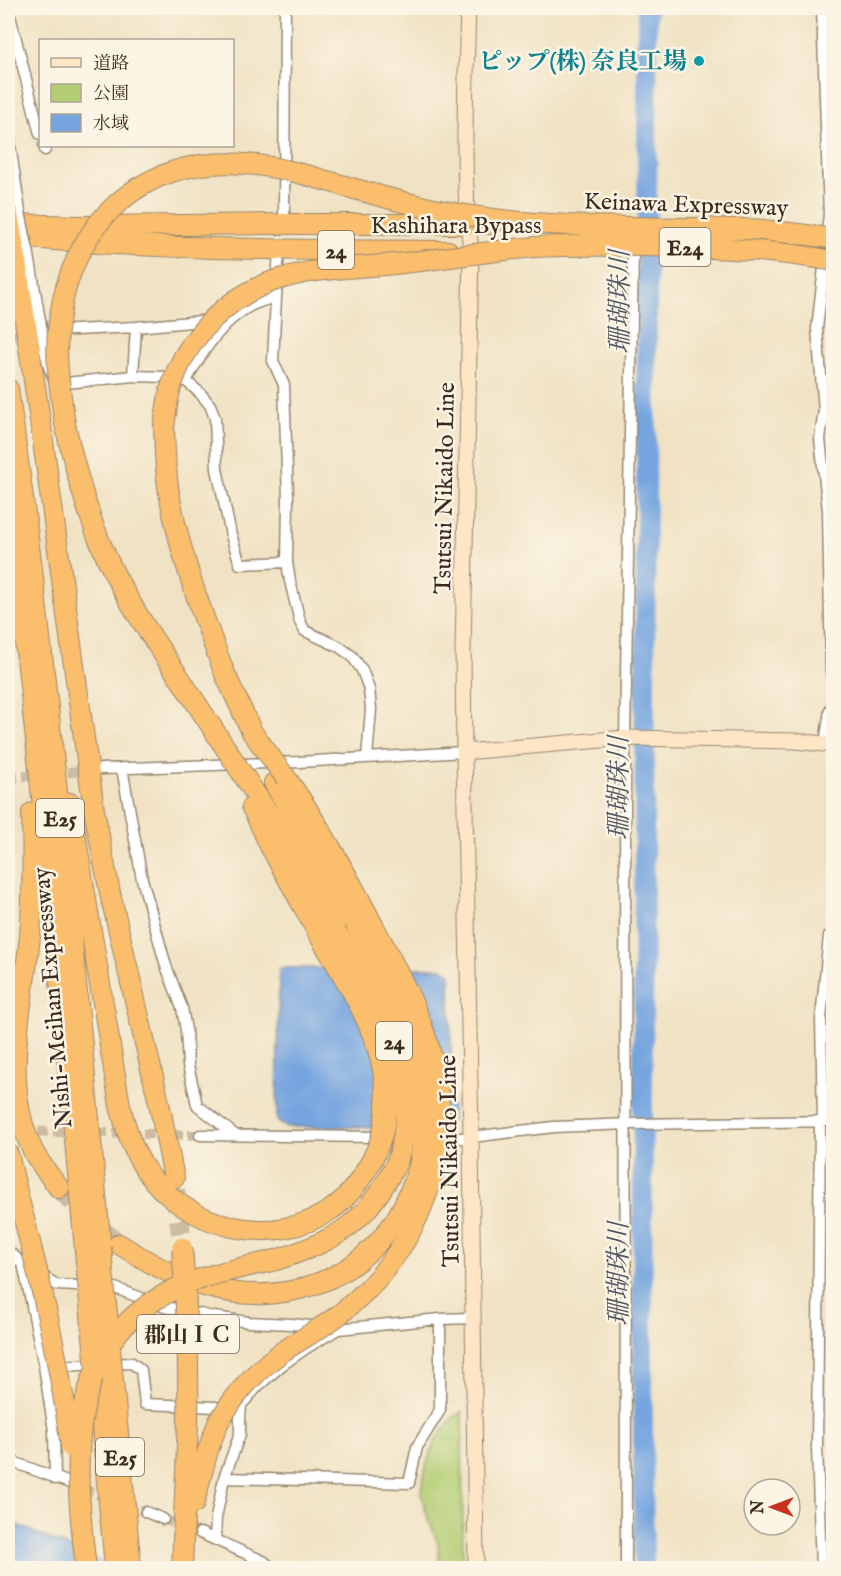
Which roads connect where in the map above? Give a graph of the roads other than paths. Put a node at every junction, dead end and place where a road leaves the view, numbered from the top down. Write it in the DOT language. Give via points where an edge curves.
graph roads {
  1 [pos="285,8"];
  2 [pos="468,8"];
  3 [pos="822,8"];
  4 [pos="8,13"];
  5 [pos="8,105"];
  6 [pos="39,130"];
  7 [pos="12,217"];
  8 [pos="285,224"];
  9 [pos="468,225"];
  10 [pos="831,235"];
  11 [pos="8,236"];
  12 [pos="279,250"];
  13 [pos="635,251"];
  14 [pos="471,252"];
  15 [pos="22,255"];
  16 [pos="831,260"];
  17 [pos="276,297"];
  18 [pos="234,317"];
  19 [pos="136,327"];
  20 [pos="49,332"];
  21 [pos="134,376"];
  22 [pos="186,381"];
  23 [pos="8,389"];
  24 [pos="8,501"];
  25 [pos="13,543"];
  26 [pos="287,562"];
  27 [pos="42,650"];
  28 [pos="834,684"];
  29 [pos="834,701"];
  30 [pos="626,739"];
  31 [pos="829,744"];
  32 [pos="464,752"];
  33 [pos="367,758"];
  34 [pos="122,768"];
  35 [pos="101,769"];
  36 [pos="327,933"];
  37 [pos="834,936"];
  38 [pos="826,1120"];
  39 [pos="627,1124"];
  40 [pos="200,1135"];
  41 [pos="236,1136"];
  42 [pos="471,1137"];
  43 [pos="8,1154"];
  44 [pos="428,1163"];
  45 [pos="174,1178"];
  46 [pos="59,1188"];
  47 [pos="182,1240"];
  48 [pos="102,1247"];
  49 [pos="8,1251"];
  50 [pos="23,1263"];
  51 [pos="473,1318"];
  52 [pos="440,1319"];
  53 [pos="338,1329"];
  54 [pos="44,1366"];
  55 [pos="240,1418"];
  56 [pos="8,1460"];
  57 [pos="224,1478"];
  58 [pos="55,1479"];
  59 [pos="83,1489"];
  60 [pos="79,1509"];
  61 [pos="146,1512"];
  62 [pos="163,1519"];
  63 [pos="119,1530"];
  64 [pos="200,1533"];
  65 [pos="215,1539"];
  66 [pos="183,1563"];
  67 [pos="86,1569"];
  68 [pos="115,1569"];
  69 [pos="131,1569"];
  70 [pos="272,1569"];
  71 [pos="476,1569"];
  72 [pos="626,1569"];
  73 [pos="821,1569"];
  1 -- 8 [label="street"];
  2 -- 9 [label="main road, Tsutsui Nikaido Line"];
  3 -- 10 [label="street"];
  4 -- 6 [label="street"];
  5 -- 7 [label="street"];
  7 -- 8 [label="highway, Kashihara Bypass / 24" via="81,226"];
  7 -- 15 [label="highway, bridge"];
  8 -- 9 [label="highway, Kashihara Bypass / 24"];
  9 -- 10 [label="highway, Kashihara Bypass / 24, bridge" via="747,227"];
  9 -- 14 [label="main road, Tsutsui Nikaido Line"];
  10 -- 36 [label="highway, Keinawa Expressway / E24, bridge" via="536,224 408,203 299,173 219,163 164,174 142,184 90,233 69,274 58,325 57,356 65,424 84,498 135,612 228,752 270,846"];
  11 -- 12 [label="highway, Kashihara Bypass / 24"];
  12 -- 14 [label="highway, Kashihara Bypass / 24"];
  12 -- 17 [label="street"];
  13 -- 14 [label="highway, Kashihara Bypass / 24"];
  13 -- 16 [label="highway, Kashihara Bypass / 24" via="777,254"];
  13 -- 30 [label="street"];
  14 -- 32 [label="main road, Tsutsui Nikaido Line"];
  15 -- 21 [label="street" via="53,376 66,383"];
  15 -- 45 [label="highway" via="40,420 94,810"];
  16 -- 28 [label="street" via="818,329"];
  16 -- 44 [label="highway, Keinawa Expressway / E24, bridge" via="708,247 536,247 296,275 271,282 229,305 194,340 172,383 164,428 165,458 169,495 190,581 252,732 364,926 405,1021 424,1094"];
  17 -- 18 [label="street" via="257,302"];
  17 -- 26 [label="street" via="273,361 284,385"];
  18 -- 19 [label="street"];
  18 -- 22 [label="street" via="197,360"];
  19 -- 20 [label="street"];
  19 -- 21 [label="street"];
  21 -- 22 [label="street"];
  22 -- 26 [label="street" via="210,405 215,418 217,469 240,564"];
  23 -- 27 [label="highway, Nishi-Meihan Expressway / E25"];
  24 -- 25 [label="highway, Nishi-Meihan Expressway / E25"];
  25 -- 46 [label="highway" via="33,843 30,936 16,1040 16,1089 33,1150"];
  25 -- 48 [label="highway, Nishi-Meihan Expressway / E25" via="51,882"];
  26 -- 33 [label="street" via="305,631 338,646 362,670 371,709"];
  27 -- 36 [label="highway, bridge" via="120,1106 134,1151 146,1171 162,1190 202,1219 249,1230 310,1220 349,1195 380,1142 386,1096 379,1054"];
  27 -- 48 [label="highway, Nishi-Meihan Expressway / E25"];
  29 -- 31 [label="street"];
  30 -- 31 [label="main road"];
  30 -- 32 [label="main road"];
  30 -- 39 [label="street"];
  32 -- 33 [label="street"];
  32 -- 42 [label="main road, Tsutsui Nikaido Line"];
  33 -- 34 [label="street"];
  34 -- 35 [label="street"];
  34 -- 41 [label="street" via="142,879 182,1008 197,1105"];
  36 -- 60 [label="highway, 24, bridge" via="388,1025 398,1052 405,1078 407,1122 397,1162 374,1202 345,1230 306,1250 176,1289 145,1308 117,1334 89,1384 79,1440"];
  37 -- 38 [label="street" via="829,936 821,1019"];
  38 -- 39 [label="street"];
  38 -- 73 [label="street" via="817,1447"];
  39 -- 42 [label="street" via="554,1127"];
  39 -- 72 [label="street"];
  40 -- 41 [label="street"];
  41 -- 42 [label="street"];
  42 -- 51 [label="main road, Tsutsui Nikaido Line"];
  43 -- 60 [label="highway, bridge" via="57,1359"];
  44 -- 48 [label="highway" via="390,1228 370,1250 348,1268 300,1290 275,1295 227,1292"];
  44 -- 66 [label="highway, bridge" via="429,1192 404,1245 386,1270 339,1314 262,1368 229,1404 218,1423 199,1480"];
  47 -- 66 [label="highway, 郡山ＩＣ, bridge" via="188,1339"];
  48 -- 63 [label="highway, Nishi-Meihan Expressway / E25, bridge" via="105,1383"];
  49 -- 50 [label="street"];
  50 -- 53 [label="street" via="57,1285 115,1288 165,1307 213,1317"];
  50 -- 54 [label="street"];
  51 -- 52 [label="street"];
  51 -- 71 [label="main road, Tsutsui Nikaido Line"];
  52 -- 53 [label="street"];
  52 -- 57 [label="street" via="440,1410 417,1448 409,1483"];
  53 -- 55 [label="street" via="267,1378 241,1405"];
  54 -- 55 [label="street" via="132,1363 141,1370 145,1404 216,1407"];
  54 -- 58 [label="street" via="54,1431"];
  55 -- 57 [label="street" via="240,1434"];
  56 -- 58 [label="street"];
  57 -- 65 [label="street"];
  58 -- 59 [label="street"];
  60 -- 67 [label="highway, bridge"];
  61 -- 62 [label="street"];
  63 -- 68 [label="highway, Nishi-Meihan Expressway / E25"];
  63 -- 69 [label="highway, Nishi-Meihan Expressway / E25"];
  64 -- 65 [label="street"];
  65 -- 70 [label="street"];
}
